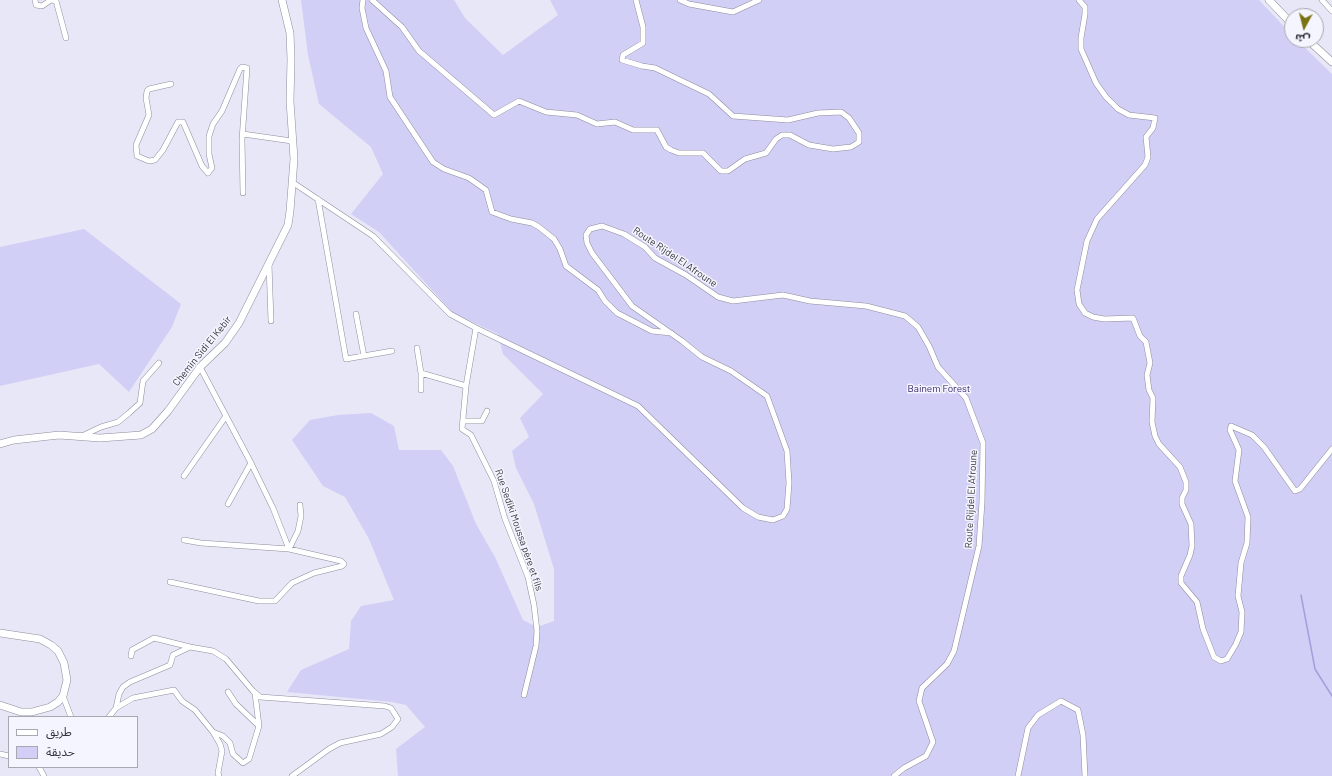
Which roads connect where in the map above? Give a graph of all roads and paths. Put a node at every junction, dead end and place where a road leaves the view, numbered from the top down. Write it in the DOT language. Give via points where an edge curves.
graph roads {
  1 [pos="35,0"];
  2 [pos="52,0"];
  3 [pos="282,0"];
  4 [pos="363,0"];
  5 [pos="372,0"];
  6 [pos="636,0"];
  7 [pos="680,0"];
  8 [pos="759,0"];
  9 [pos="1079,0"];
  10 [pos="1269,0"];
  11 [pos="1322,0"];
  12 [pos="1332,11"];
  13 [pos="1284,16"];
  14 [pos="66,38"];
  15 [pos="1317,48"];
  16 [pos="1332,62"];
  17 [pos="171,84"];
  18 [pos="243,134"];
  19 [pos="292,141"];
  20 [pos="292,182"];
  21 [pos="243,193"];
  22 [pos="318,199"];
  23 [pos="269,260"];
  24 [pos="356,314"];
  25 [pos="271,321"];
  26 [pos="476,328"];
  27 [pos="671,333"];
  28 [pos="417,348"];
  29 [pos="392,351"];
  30 [pos="364,356"];
  31 [pos="159,363"];
  32 [pos="200,367"];
  33 [pos="421,373"];
  34 [pos="466,386"];
  35 [pos="421,390"];
  36 [pos="487,411"];
  37 [pos="226,416"];
  38 [pos="463,421"];
  39 [pos="82,436"];
  40 [pos="0,444"];
  41 [pos="1332,449"];
  42 [pos="251,463"];
  43 [pos="184,476"];
  44 [pos="228,504"];
  45 [pos="300,505"];
  46 [pos="184,540"];
  47 [pos="289,549"];
  48 [pos="170,582"];
  49 [pos="0,633"];
  50 [pos="190,647"];
  51 [pos="131,656"];
  52 [pos="228,692"];
  53 [pos="255,693"];
  54 [pos="524,695"];
  55 [pos="63,696"];
  56 [pos="0,705"];
  57 [pos="116,708"];
  58 [pos="70,716"];
  59 [pos="110,716"];
  60 [pos="259,726"];
  61 [pos="213,732"];
  62 [pos="219,776"];
  63 [pos="292,776"];
  64 [pos="894,776"];
  65 [pos="1018,776"];
  66 [pos="1084,776"];
  1 -- 2 [label="street" via="36,4 42,6"];
  2 -- 14 [label="street" via="56,1"];
  3 -- 19 [label="street, Chemin Sidi El Kebir" via="290,33"];
  4 -- 27 [label="street" via="366,28 386,71 390,97 433,162 469,178 486,190 492,212 532,223 554,239 566,266 598,290 617,313 652,332"];
  5 -- 6 [label="street" via="402,27 419,51 494,115 519,101 546,112 577,115 597,124 615,122 633,130 657,130 666,147 679,153 703,154 721,171 728,171 745,159 766,153 782,135 790,135 809,145 833,149 851,147 859,142 859,133 849,118 841,112 818,113 788,120 734,116 709,94 655,68 622,60 623,55 643,43 643,26"];
  7 -- 8 [label="street" via="733,12"];
  9 -- 41 [label="street" via="1085,7 1080,38 1081,49 1090,71 1106,97 1118,109 1129,115 1155,118 1153,128 1146,137 1148,156 1145,165 1097,219 1087,241 1077,290 1079,304 1085,313 1093,317 1133,318 1140,336 1146,342 1150,363 1146,375 1153,398 1152,422 1156,436 1159,444 1180,467 1186,482 1182,504 1190,524 1192,546 1181,583 1197,602 1214,656 1221,661 1227,659 1241,632 1242,612 1238,596 1241,563 1247,543 1248,517 1235,481 1239,450 1230,430 1231,426 1252,435 1264,447 1295,492"];
  10 -- 13 [label="street"];
  11 -- 12 [label="street"];
  15 -- 16 [label="street"];
  17 -- 18 [label="street" via="147,91 150,115 136,146 137,156 149,161 155,160 178,122 183,122 202,166 206,173 211,172 209,136 242,67 247,68"];
  18 -- 19 [label="street"];
  18 -- 21 [label="street"];
  19 -- 20 [label="street, Chemin Sidi El Kebir"];
  20 -- 22 [label="street"];
  20 -- 23 [label="street, Chemin Sidi El Kebir" via="288,225"];
  22 -- 26 [label="street" via="373,236 450,314"];
  22 -- 30 [label="street" via="346,359"];
  23 -- 25 [label="street"];
  23 -- 32 [label="street, Chemin Sidi El Kebir" via="239,323 224,343"];
  24 -- 30 [label="street"];
  26 -- 27 [label="street, Route Rijdel El Afroune" via="638,406 742,508 758,517 773,520 783,516 787,509 789,483 787,451 767,396 731,371 702,358"];
  26 -- 34 [label="street"];
  27 -- 64 [label="street, Route Rijdel El Afroune" via="632,306 609,277 587,243 586,234 590,229 602,226 624,234 645,247 656,258 718,297 733,301 782,296 866,306 905,316 918,327 938,367 966,398 983,443 979,546 954,651 947,664 922,688 919,701 934,742 926,756"];
  28 -- 33 [label="street"];
  29 -- 30 [label="street"];
  31 -- 39 [label="street" via="143,381 140,403 118,422"];
  32 -- 37 [label="street"];
  32 -- 39 [label="street, Chemin Sidi El Kebir" via="152,429 141,435 100,438"];
  33 -- 34 [label="street"];
  33 -- 35 [label="street"];
  34 -- 38 [label="street"];
  36 -- 38 [label="street" via="482,421"];
  37 -- 42 [label="street"];
  37 -- 43 [label="street"];
  38 -- 54 [label="street, Rue Sediki Moussa père et fils" via="462,429 471,435 494,481 505,519 528,577 537,630 536,646"];
  39 -- 40 [label="street, Chemin Sidi El Kebir" via="59,435"];
  42 -- 44 [label="street"];
  42 -- 47 [label="street"];
  45 -- 47 [label="street" via="298,531"];
  46 -- 47 [label="street"];
  47 -- 48 [label="street" via="342,561 344,565 314,573 292,583 275,601 259,601"];
  49 -- 55 [label="street" via="40,639 58,651 67,671"];
  50 -- 51 [label="street" via="154,638 132,650"];
  50 -- 53 [label="street" via="213,651 226,659"];
  50 -- 57 [label="street" via="173,654 170,665 123,687"];
  52 -- 60 [label="street" via="236,704"];
  53 -- 60 [label="street"];
  53 -- 63 [label="street" via="260,697 274,699 385,706 391,708 398,719 392,727 381,734 329,748"];
  55 -- 56 [label="street" via="50,707 32,712 11,710"];
  55 -- 58 [label="street"];
  57 -- 59 [label="street"];
  57 -- 61 [label="street" via="133,698 174,690"];
  60 -- 61 [label="street" via="249,759 243,763 233,754 230,743 223,736"];
  61 -- 62 [label="street" via="222,751"];
  65 -- 66 [label="street" via="1028,728 1038,715 1061,701 1078,710 1083,735"];
}
